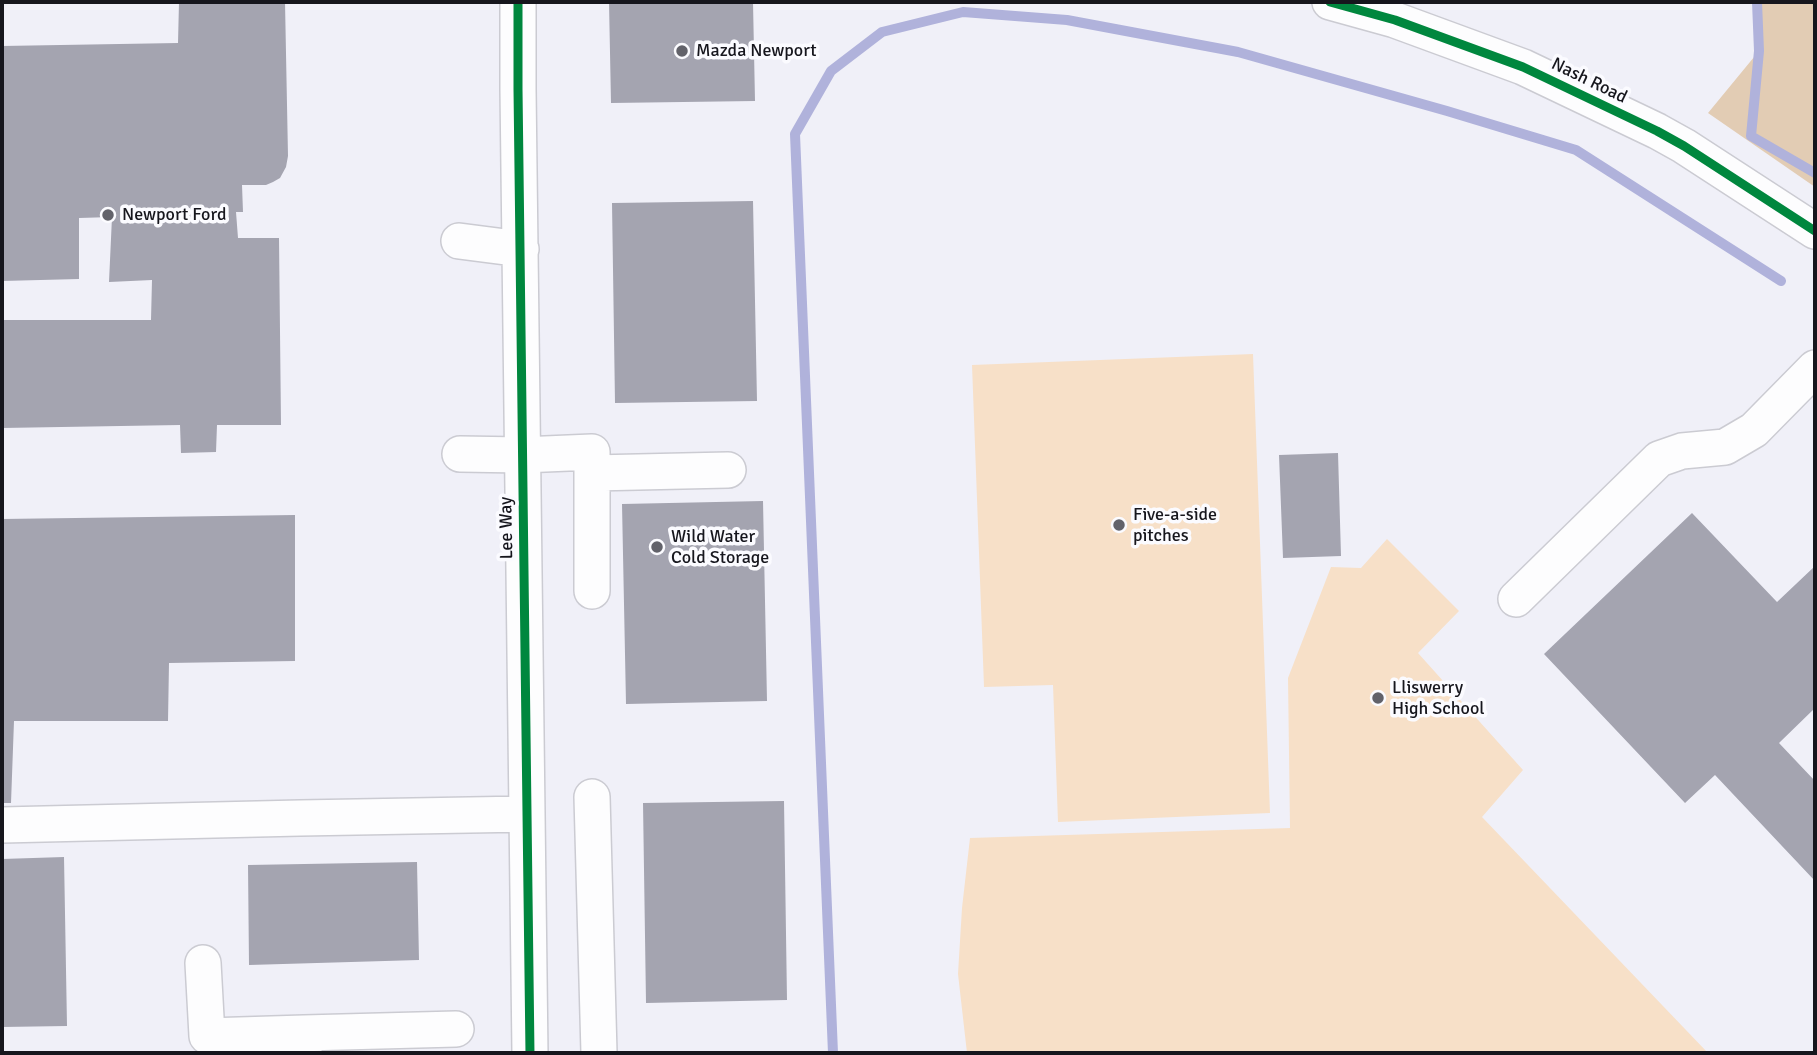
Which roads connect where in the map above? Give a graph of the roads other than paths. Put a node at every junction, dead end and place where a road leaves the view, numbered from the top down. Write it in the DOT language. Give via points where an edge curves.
graph roads {
  1 [pos="518,2"];
  2 [pos="1330,2"];
  3 [pos="1815,231"];
  4 [pos="458,241"];
  5 [pos="521,249"];
  6 [pos="1815,369"];
  7 [pos="460,454"];
  8 [pos="522,455"];
  9 [pos="728,470"];
  10 [pos="593,473"];
  11 [pos="592,591"];
  12 [pos="1516,598"];
  13 [pos="592,797"];
  14 [pos="526,814"];
  15 [pos="2,825"];
  16 [pos="202,963"];
  17 [pos="456,1029"];
  18 [pos="304,1043"];
  19 [pos="530,1053"];
  20 [pos="599,1053"];
  1 -- 5 [label="street, Lee Way"];
  2 -- 3 [label="street, Nash Road" via="1395,20 1523,67 1684,146"];
  4 -- 5 [label="street"];
  5 -- 8 [label="street, Lee Way"];
  6 -- 12 [label="street" via="1754,430 1725,447 1682,451 1659,459"];
  7 -- 8 [label="street"];
  8 -- 10 [label="street" via="592,452"];
  8 -- 14 [label="street, Lee Way"];
  9 -- 10 [label="street"];
  10 -- 11 [label="street"];
  13 -- 20 [label="street"];
  14 -- 15 [label="street"];
  14 -- 19 [label="street, Lee Way"];
  16 -- 18 [label="street" via="207,1036"];
  17 -- 18 [label="street"];
}
